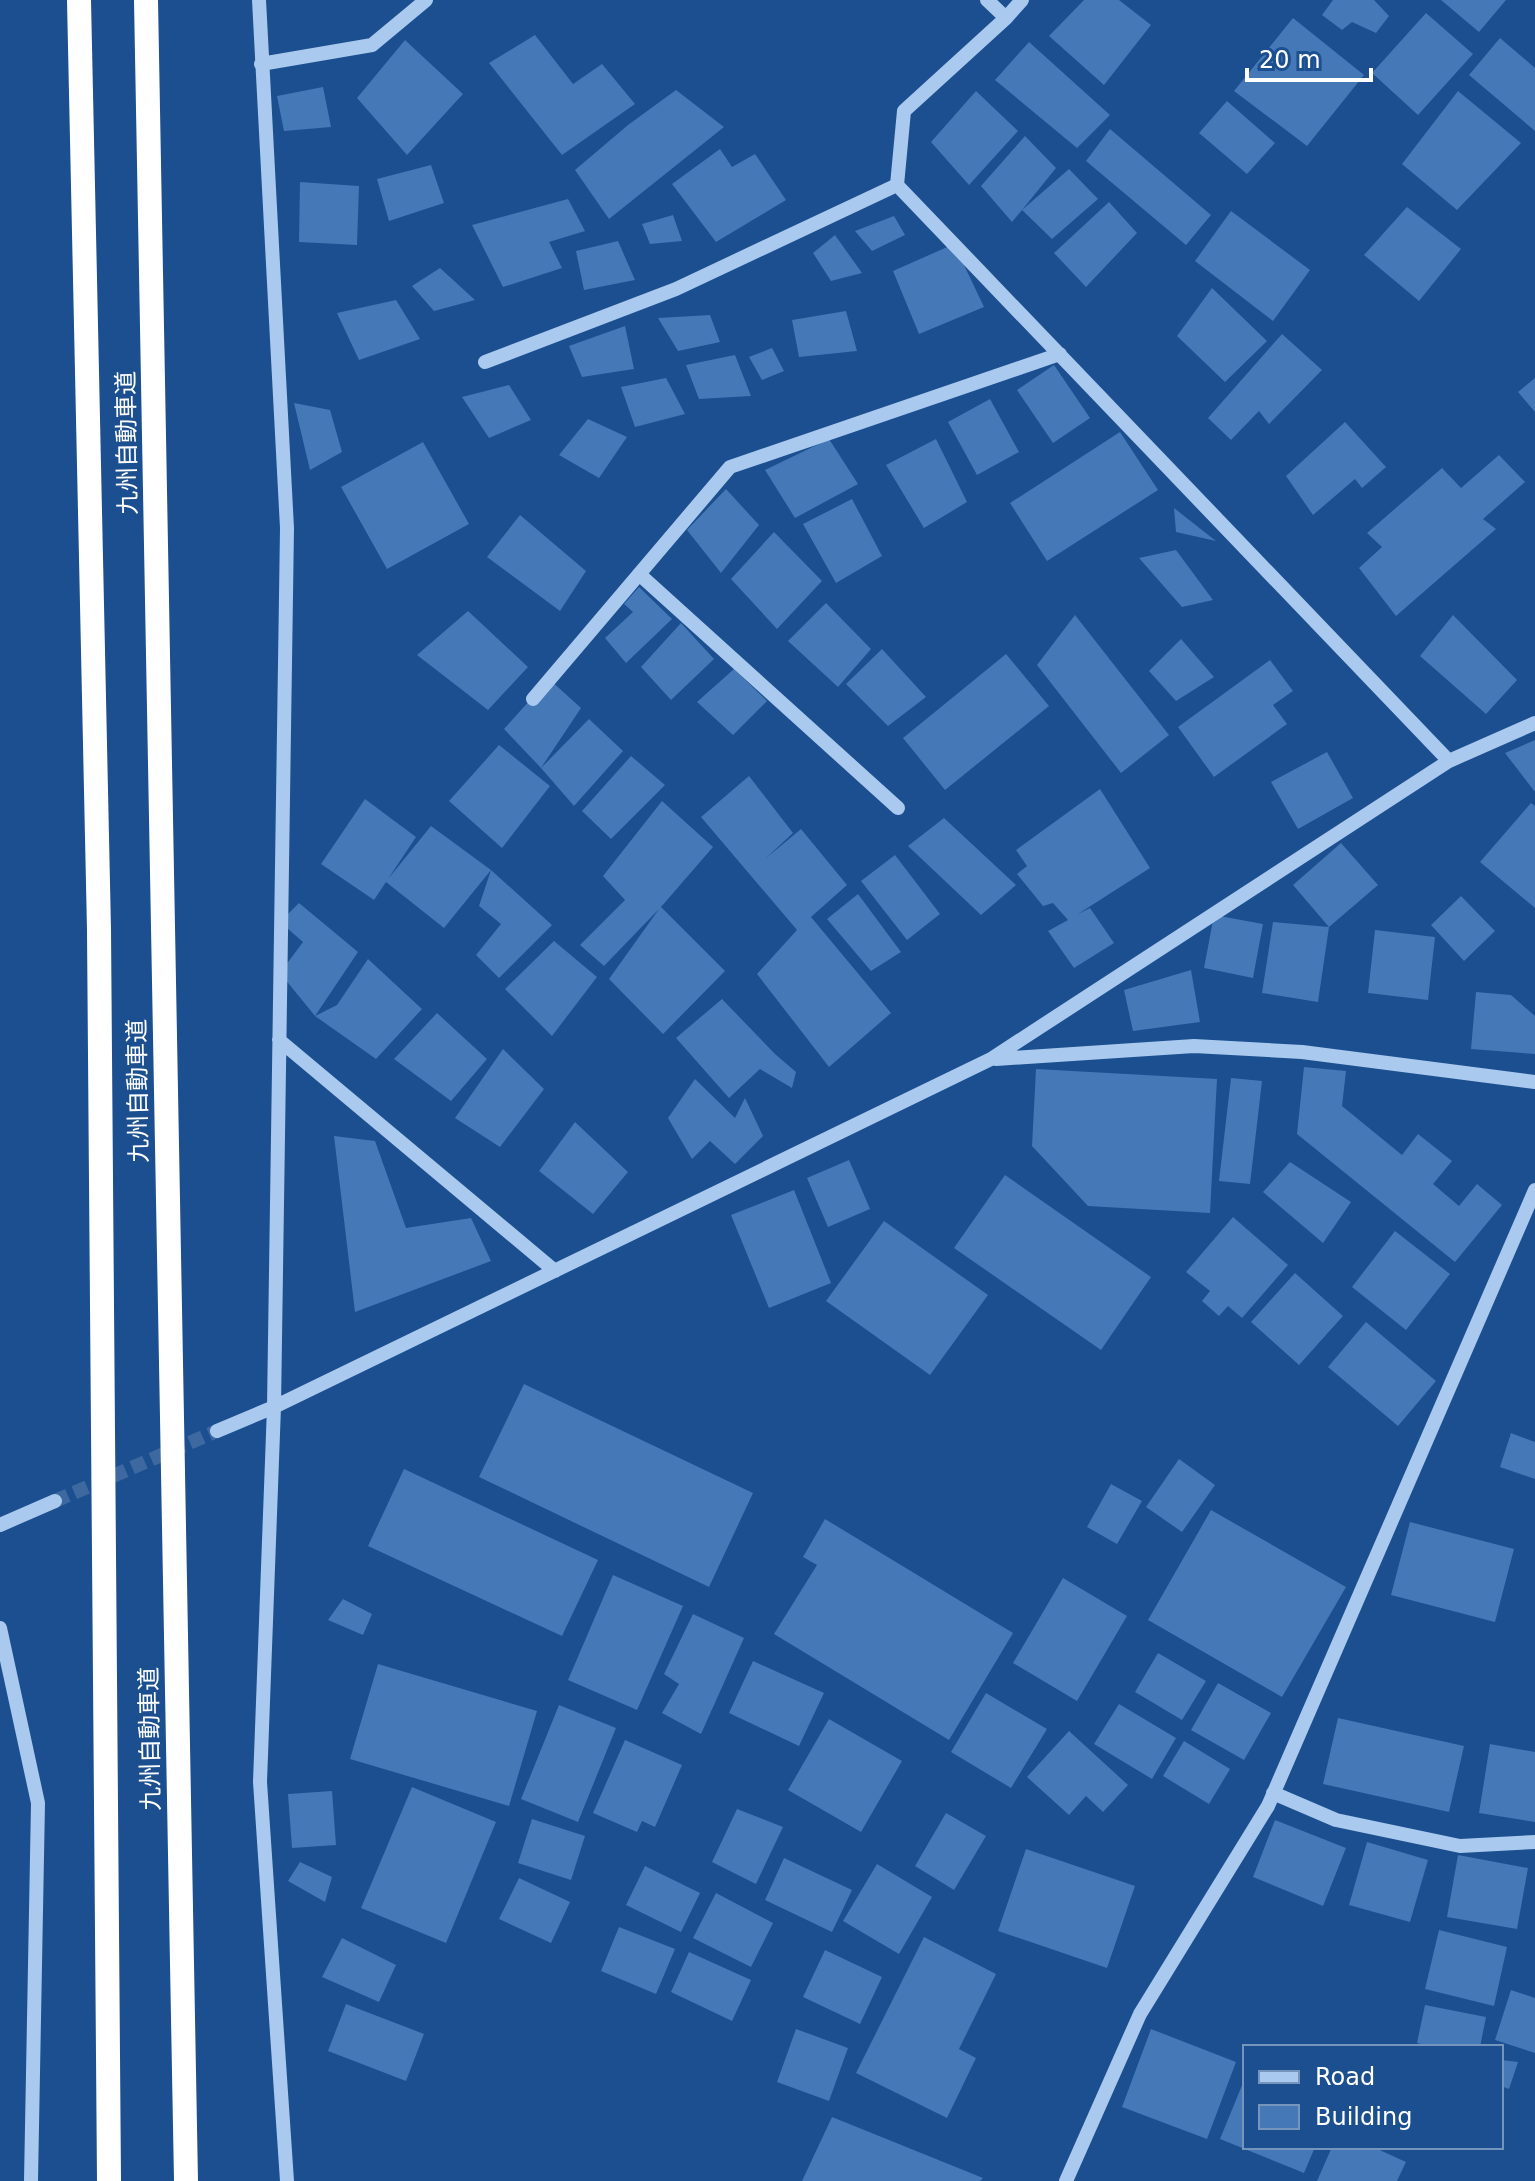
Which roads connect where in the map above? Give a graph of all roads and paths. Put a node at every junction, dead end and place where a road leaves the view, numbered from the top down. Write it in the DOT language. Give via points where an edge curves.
graph roads {
  1 [pos="78,0"];
  2 [pos="146,0"];
  3 [pos="259,0"];
  4 [pos="426,0"];
  5 [pos="987,0"];
  6 [pos="1022,0"];
  7 [pos="1006,18"];
  8 [pos="261,64"];
  9 [pos="897,185"];
  10 [pos="1060,354"];
  11 [pos="485,362"];
  12 [pos="639,574"];
  13 [pos="533,699"];
  14 [pos="1535,723"];
  15 [pos="1449,761"];
  16 [pos="898,808"];
  17 [pos="279,1040"];
  18 [pos="991,1059"];
  19 [pos="1535,1082"];
  20 [pos="1535,1190"];
  21 [pos="555,1271"];
  22 [pos="274,1407"];
  23 [pos="217,1431"];
  24 [pos="55,1501"];
  25 [pos="0,1525"];
  26 [pos="0,1628"];
  27 [pos="1273,1793"];
  28 [pos="1535,1842"];
  29 [pos="31,2181"];
  30 [pos="109,2181"];
  31 [pos="186,2181"];
  32 [pos="287,2181"];
  33 [pos="1066,2181"];
  1 -- 30 [label="highway, 九州自動車道" via="99,930"];
  2 -- 31 [label="highway, 九州自動車道"];
  3 -- 8 [label="street"];
  4 -- 8 [label="street" via="372,45"];
  5 -- 7 [label="street"];
  6 -- 7 [label="street"];
  7 -- 9 [label="street" via="904,111"];
  8 -- 17 [label="street" via="287,528"];
  9 -- 10 [label="street"];
  9 -- 11 [label="street" via="676,289"];
  10 -- 12 [label="street" via="730,467"];
  10 -- 15 [label="street"];
  12 -- 13 [label="street"];
  12 -- 16 [label="street"];
  14 -- 15 [label="street"];
  15 -- 18 [label="street"];
  17 -- 21 [label="street"];
  17 -- 22 [label="street"];
  18 -- 19 [label="street" via="1194,1046 1302,1052"];
  18 -- 21 [label="street"];
  20 -- 27 [label="street"];
  21 -- 22 [label="street"];
  22 -- 23 [label="street"];
  22 -- 32 [label="street" via="260,1782"];
  24 -- 25 [label="street"];
  26 -- 29 [label="street" via="38,1803"];
  27 -- 28 [label="street" via="1336,1820 1460,1846"];
  27 -- 33 [label="street" via="1140,2014"];
}
